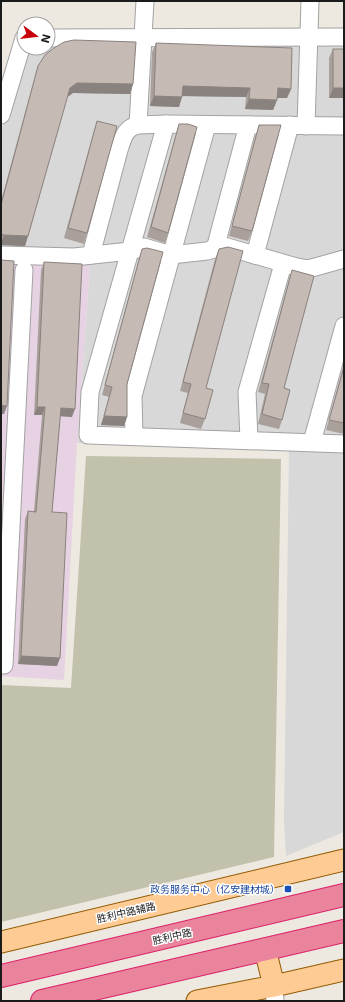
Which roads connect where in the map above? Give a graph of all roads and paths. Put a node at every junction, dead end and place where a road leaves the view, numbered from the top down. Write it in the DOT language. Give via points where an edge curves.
graph roads {
  1 [pos="145,1"];
  2 [pos="310,1"];
  3 [pos="344,37"];
  4 [pos="56,38"];
  5 [pos="143,38"];
  6 [pos="309,38"];
  7 [pos="19,56"];
  8 [pos="1,115"];
  9 [pos="166,124"];
  10 [pos="138,125"];
  11 [pos="207,125"];
  12 [pos="248,125"];
  13 [pos="298,126"];
  14 [pos="344,126"];
  15 [pos="215,249"];
  16 [pos="130,251"];
  17 [pos="91,255"];
  18 [pos="171,255"];
  19 [pos="255,255"];
  20 [pos="1,256"];
  21 [pos="344,259"];
  22 [pos="283,264"];
  23 [pos="24,270"];
  24 [pos="344,326"];
  25 [pos="134,436"];
  26 [pos="249,440"];
  27 [pos="8,442"];
  28 [pos="312,442"];
  29 [pos="344,444"];
  30 [pos="1,665"];
  31 [pos="344,860"];
  32 [pos="344,895"];
  33 [pos="344,931"];
  34 [pos="1,942"];
  35 [pos="265,949"];
  36 [pos="344,970"];
  37 [pos="1,976"];
  38 [pos="274,993"];
  39 [pos="42,1001"];
  40 [pos="197,1001"];
  1 -- 5 [label="lane"];
  2 -- 6 [label="lane"];
  3 -- 6 [label="lane"];
  4 -- 5 [label="lane"];
  5 -- 6 [label="lane"];
  5 -- 10 [label="lane"];
  6 -- 13 [label="lane"];
  7 -- 8 [label="lane"];
  9 -- 10 [label="lane"];
  9 -- 11 [label="lane"];
  9 -- 16 [label="lane"];
  10 -- 17 [label="lane" via="131,127 125,134 118,150"];
  11 -- 12 [label="lane"];
  11 -- 18 [label="lane"];
  12 -- 13 [label="lane"];
  12 -- 15 [label="lane"];
  13 -- 14 [label="lane"];
  13 -- 19 [label="lane"];
  15 -- 18 [label="lane"];
  15 -- 19 [label="lane" via="224,246"];
  16 -- 17 [label="lane"];
  16 -- 18 [label="lane" via="144,247"];
  16 -- 25 [label="lane" via="90,392 88,435"];
  17 -- 20 [label="lane"];
  18 -- 25 [label="lane" via="133,396"];
  19 -- 22 [label="lane"];
  21 -- 22 [label="lane" via="308,269"];
  22 -- 26 [label="lane" via="247,392"];
  23 -- 27 [label="lane"];
  24 -- 28 [label="lane"];
  25 -- 26 [label="lane"];
  26 -- 28 [label="lane"];
  27 -- 30 [label="lane" via="4,665"];
  28 -- 29 [label="lane"];
  31 -- 34 [label="main road, 胜利中路辅路"];
  32 -- 37 [label="highway, 胜利中路"];
  33 -- 35 [label="highway"];
  35 -- 38 [label="main road"];
  35 -- 39 [label="highway"];
  36 -- 38 [label="main road"];
  38 -- 40 [label="main road"];
}
